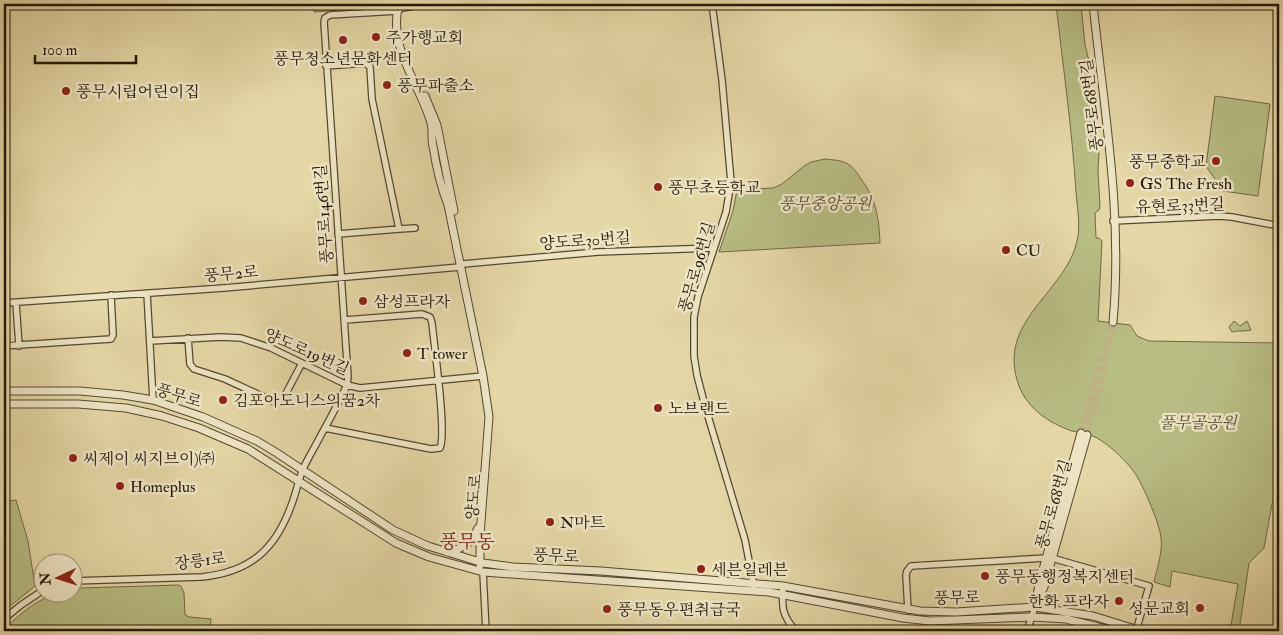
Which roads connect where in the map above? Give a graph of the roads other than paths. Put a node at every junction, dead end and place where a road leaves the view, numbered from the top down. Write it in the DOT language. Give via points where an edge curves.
graph roads {
  1 [pos="427,4"];
  2 [pos="445,4"];
  3 [pos="712,4"];
  4 [pos="1091,4"];
  5 [pos="400,7"];
  6 [pos="326,66"];
  7 [pos="1114,221"];
  8 [pos="1279,226"];
  9 [pos="415,228"];
  10 [pos="399,229"];
  11 [pos="338,234"];
  12 [pos="713,248"];
  13 [pos="461,266"];
  14 [pos="342,278"];
  15 [pos="147,293"];
  16 [pos="111,295"];
  17 [pos="16,303"];
  18 [pos="4,304"];
  19 [pos="345,320"];
  20 [pos="1111,322"];
  21 [pos="188,338"];
  22 [pos="150,341"];
  23 [pos="4,346"];
  24 [pos="19,346"];
  25 [pos="302,363"];
  26 [pos="483,376"];
  27 [pos="438,381"];
  28 [pos="347,384"];
  29 [pos="4,391"];
  30 [pos="154,400"];
  31 [pos="4,404"];
  32 [pos="325,428"];
  33 [pos="1084,434"];
  34 [pos="302,470"];
  35 [pos="299,480"];
  36 [pos="481,523"];
  37 [pos="444,552"];
  38 [pos="1049,558"];
  39 [pos="481,563"];
  40 [pos="483,572"];
  41 [pos="82,581"];
  42 [pos="782,586"];
  43 [pos="754,587"];
  44 [pos="782,594"];
  45 [pos="32,598"];
  46 [pos="1035,607"];
  47 [pos="908,610"];
  48 [pos="1032,617"];
  49 [pos="4,619"];
  50 [pos="486,631"];
  51 [pos="796,631"];
  52 [pos="1027,631"];
  53 [pos="1114,631"];
  54 [pos="1138,631"];
  1 -- 5 [label="street"];
  2 -- 5 [label="street"];
  3 -- 12 [label="street, 풍무로96번길" via="731,171 728,203"];
  4 -- 7 [label="street, 풍무로68번길"];
  5 -- 6 [label="street, 풍무로146번길" via="327,16 323,26"];
  5 -- 13 [label="street, 양도로" via="397,31 401,50 432,125 432,144"];
  6 -- 10 [label="street" via="366,63 370,67 372,99"];
  6 -- 11 [label="street, 풍무로146번길"];
  7 -- 8 [label="street, 유현로33번길" via="1219,216"];
  7 -- 20 [label="street, 풍무로68번길"];
  9 -- 10 [label="street"];
  10 -- 11 [label="street"];
  11 -- 14 [label="street, 풍무로146번길"];
  12 -- 13 [label="street, 양도로30번길" via="598,252"];
  12 -- 43 [label="street, 풍무로96번길" via="696,308 693,329 695,366 745,540"];
  13 -- 14 [label="street, 풍무2로"];
  13 -- 26 [label="street, 양도로"];
  13 -- 39 [label="street, 양도로" via="487,376 492,417"];
  14 -- 15 [label="street, 풍무2로"];
  14 -- 19 [label="street, 풍무로146번길"];
  15 -- 16 [label="street, 풍무2로"];
  15 -- 22 [label="street"];
  16 -- 17 [label="street, 풍무2로"];
  16 -- 24 [label="street" via="111,339"];
  17 -- 18 [label="street, 풍무2로"];
  17 -- 24 [label="street"];
  19 -- 27 [label="street" via="428,315 432,324"];
  19 -- 28 [label="street, 풍무로146번길"];
  21 -- 22 [label="street, 양도로19번길"];
  21 -- 25 [label="street, 양도로19번길" via="241,338"];
  21 -- 25 [label="street" via="190,364 194,369 277,403 282,400"];
  22 -- 30 [label="street"];
  23 -- 24 [label="street"];
  25 -- 28 [label="street, 양도로19번길"];
  26 -- 27 [label="street, 양도로19번길"];
  26 -- 36 [label="street, 양도로" via="489,428"];
  27 -- 28 [label="street, 양도로19번길" via="364,388"];
  27 -- 32 [label="street" via="443,434 438,449"];
  28 -- 32 [label="street, 풍무로146번길"];
  29 -- 30 [label="street, 풍무로" via="92,391"];
  30 -- 34 [label="street, 풍무로" via="237,431"];
  31 -- 35 [label="street, 풍무로" via="100,405 156,414 226,438"];
  32 -- 34 [label="street, 풍무로146번길"];
  33 -- 38 [label="street, 풍무로68번길"];
  34 -- 35 [label="street, 장릉1로"];
  34 -- 37 [label="street, 풍무로" via="393,530"];
  35 -- 40 [label="street, 풍무로" via="396,542 429,557"];
  35 -- 41 [label="street, 장릉1로" via="278,534 262,554 234,571 202,577"];
  36 -- 37 [label="street" via="465,546"];
  36 -- 39 [label="street, 양도로"];
  37 -- 39 [label="street, 풍무로"];
  38 -- 46 [label="street, 풍무로68번길"];
  38 -- 47 [label="street" via="911,566 906,575"];
  38 -- 54 [label="street" via="1149,586"];
  39 -- 40 [label="street, 양도로"];
  39 -- 43 [label="street, 풍무로" via="601,571"];
  40 -- 43 [label="street, 풍무로"];
  40 -- 50 [label="street"];
  42 -- 43 [label="street, 풍무로"];
  42 -- 44 [label="street"];
  42 -- 47 [label="street, 풍무로"];
  43 -- 44 [label="street, 풍무로"];
  44 -- 48 [label="street, 풍무로" via="930,621"];
  44 -- 51 [label="street" via="783,613"];
  45 -- 49 [label="street"];
  46 -- 47 [label="street, 풍무로" via="956,612"];
  46 -- 48 [label="street"];
  46 -- 54 [label="street, 풍무로" via="1093,616"];
  48 -- 52 [label="street"];
  48 -- 53 [label="street, 풍무로" via="1066,619"];
}
